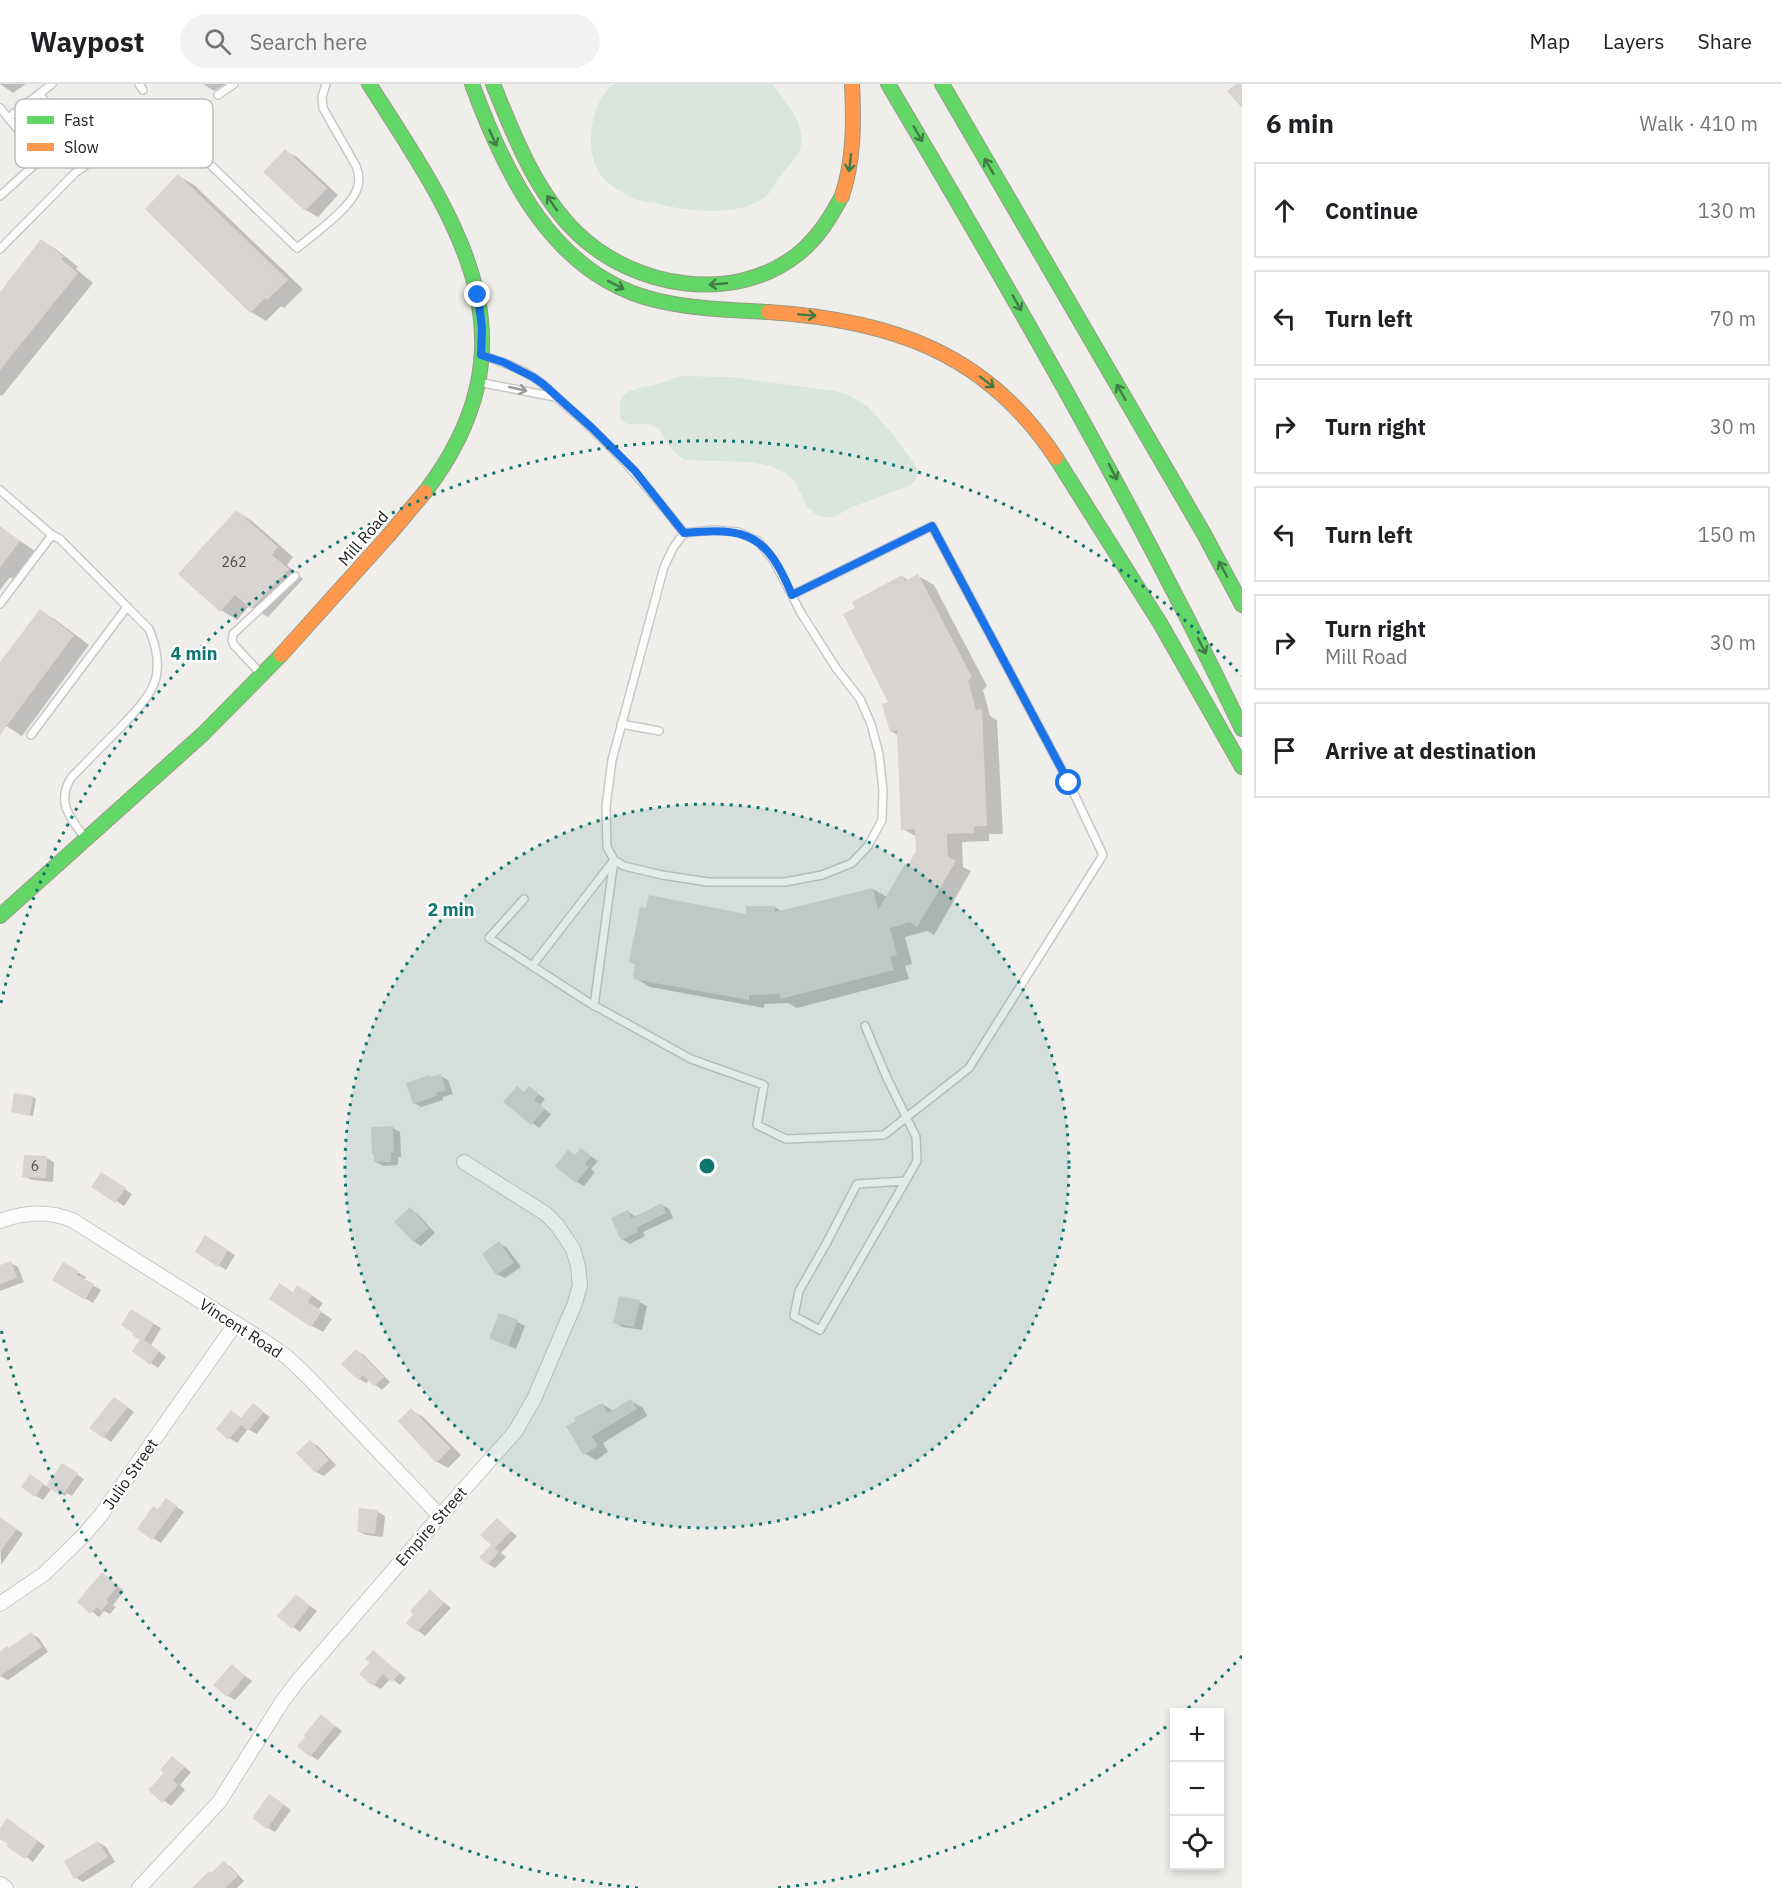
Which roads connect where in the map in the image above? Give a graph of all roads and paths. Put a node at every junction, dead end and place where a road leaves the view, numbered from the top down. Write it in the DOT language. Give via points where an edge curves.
graph roads {
  1 [pos="52,84"];
  2 [pos="234,84"];
  3 [pos="326,84"];
  4 [pos="369,84"];
  5 [pos="472,84"];
  6 [pos="493,84"];
  7 [pos="852,84"];
  8 [pos="888,84"];
  9 [pos="942,84"];
  10 [pos="39,94"];
  11 [pos="218,95"];
  12 [pos="33,99"];
  13 [pos="43,99"];
  14 [pos="0,108"];
  15 [pos="15,113"];
  16 [pos="8,118"];
  17 [pos="15,126"];
  18 [pos="213,167"];
  19 [pos="31,168"];
  20 [pos="82,168"];
  21 [pos="0,196"];
  22 [pos="0,249"];
  23 [pos="481,355"];
  24 [pos="477,381"];
  25 [pos="558,398"];
  26 [pos="0,490"];
  27 [pos="684,533"];
  28 [pos="52,536"];
  29 [pos="295,576"];
  30 [pos="792,595"];
  31 [pos="0,604"];
  32 [pos="1242,605"];
  33 [pos="127,607"];
  34 [pos="262,675"];
  35 [pos="621,724"];
  36 [pos="1242,729"];
  37 [pos="659,731"];
  38 [pos="31,735"];
  39 [pos="1242,767"];
  40 [pos="85,838"];
  41 [pos="614,860"];
  42 [pos="524,899"];
  43 [pos="0,915"];
  44 [pos="532,966"];
  45 [pos="594,1006"];
  46 [pos="865,1026"];
  47 [pos="908,1117"];
  48 [pos="464,1162"];
  49 [pos="906,1181"];
  50 [pos="0,1221"];
  51 [pos="236,1323"];
  52 [pos="440,1516"];
  53 [pos="0,1604"];
  54 [pos="0,1884"];
  55 [pos="6,1888"];
  56 [pos="139,1888"];
  1 -- 10 [label="lane"];
  2 -- 11 [label="lane"];
  3 -- 18 [label="lane" via="323,108 356,166 359,182 350,200 297,248"];
  4 -- 23 [label="main road, Mill Road" via="448,212 463,244 480,312"];
  5 -- 39 [label="main road, one-way" via="498,149 523,195 572,256 602,278 653,300 822,316 881,328 935,348 999,392 1050,450 1148,604"];
  7 -- 6 [label="main road, one-way" via="850,170 841,198 820,234 801,253 773,271 741,282 704,285 657,280 626,269 574,230 537,181"];
  8 -- 36 [label="main road, one-way" via="1111,469"];
  32 -- 9 [label="main road, one-way"];
  10 -- 12 [label="lane"];
  10 -- 13 [label="lane"];
  14 -- 16 [label="lane"];
  15 -- 16 [label="lane"];
  16 -- 17 [label="lane"];
  19 -- 21 [label="lane"];
  20 -- 22 [label="lane"];
  23 -- 24 [label="main road, Mill Road"];
  23 -- 25 [label="lane" via="533,377"];
  24 -- 25 [label="lane, one-way"];
  24 -- 34 [label="main road, Mill Road" via="460,434 433,480"];
  25 -- 27 [label="lane" via="635,471"];
  26 -- 28 [label="lane"];
  27 -- 30 [label="lane" via="738,532 758,541"];
  27 -- 35 [label="lane" via="664,567"];
  28 -- 31 [label="lane"];
  28 -- 33 [label="lane" via="60,539"];
  29 -- 34 [label="lane" via="232,634 234,645"];
  30 -- 41 [label="lane" via="836,668 860,699 871,724 883,790 882,820 868,846 852,863 822,875 785,882 708,882 624,866"];
  30 -- 47 [label="lane" via="932,526 1069,783 1103,855 969,1068"];
  33 -- 38 [label="lane"];
  33 -- 40 [label="lane" via="149,629 155,644 156,682 146,701 64,789 69,817"];
  34 -- 40 [label="main road, Mill Road" via="147,785"];
  35 -- 37 [label="lane"];
  35 -- 41 [label="lane" via="606,807 607,847"];
  40 -- 43 [label="main road, Mill Road"];
  41 -- 44 [label="lane"];
  41 -- 45 [label="lane"];
  42 -- 44 [label="lane" via="489,938"];
  44 -- 45 [label="lane"];
  45 -- 47 [label="lane" via="691,1059 764,1085 757,1125 786,1139 884,1135"];
  46 -- 47 [label="lane"];
  47 -- 49 [label="lane" via="916,1137 917,1161"];
  48 -- 52 [label="street, Empire Street" via="532,1204 557,1225 573,1249 580,1286 534,1400 515,1432"];
  49 -- 49 [label="lane" via="820,1330 794,1316 799,1290 857,1184"];
  50 -- 51 [label="street, Vincent Road" via="38,1212 72,1220"];
  51 -- 52 [label="street, Vincent Road" via="304,1372"];
  51 -- 53 [label="street, Julio Street" via="101,1515 44,1574"];
  52 -- 56 [label="street, Empire Street" via="296,1683 219,1802"];
  54 -- 55 [label="street"];
}
